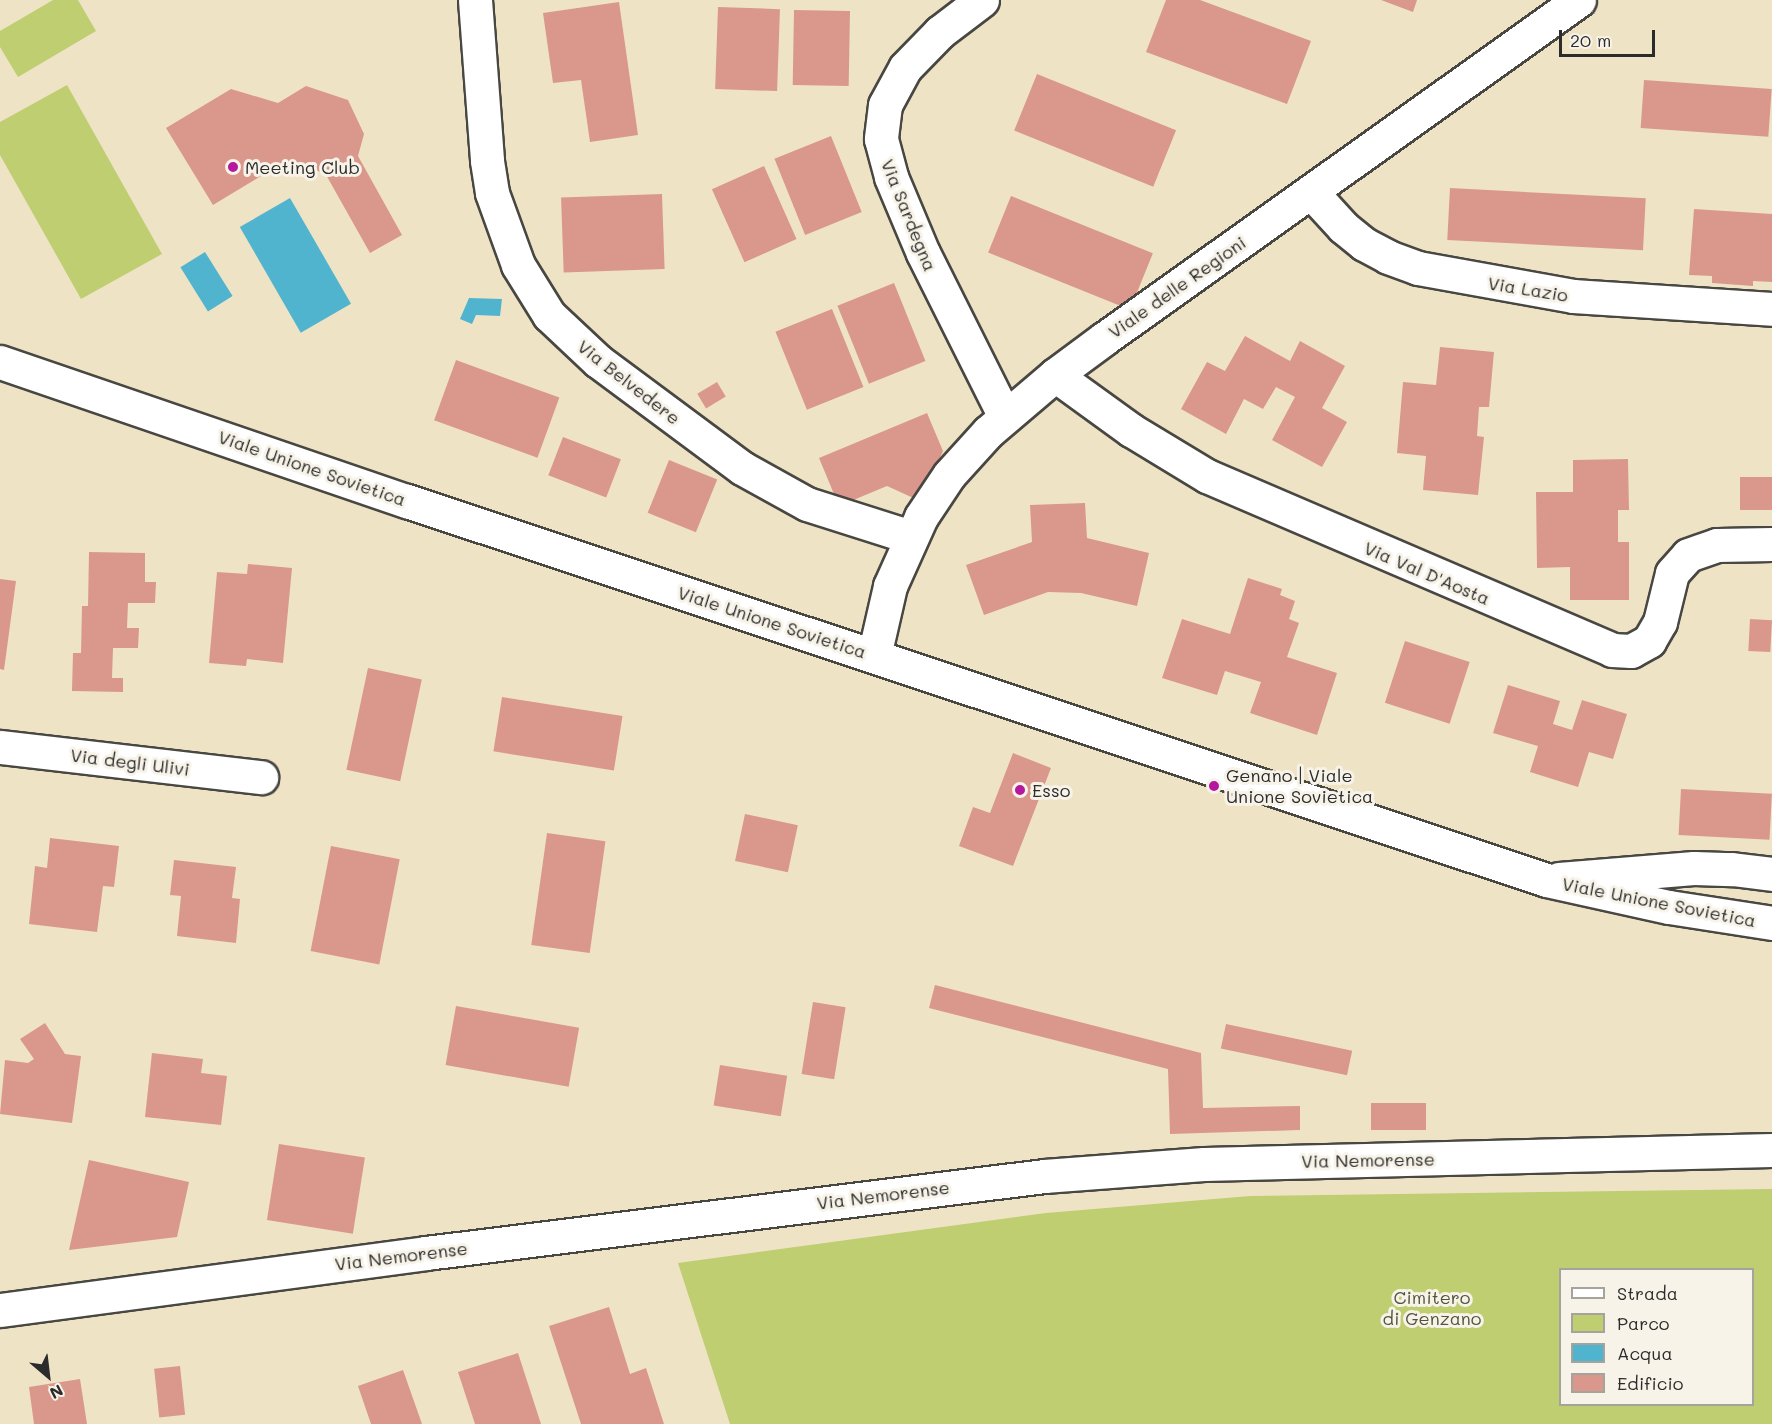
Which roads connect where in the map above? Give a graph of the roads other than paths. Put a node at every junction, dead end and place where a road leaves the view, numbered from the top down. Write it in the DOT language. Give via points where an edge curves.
graph roads {
  1 [pos="475,0"];
  2 [pos="982,0"];
  3 [pos="1579,0"];
  4 [pos="1312,192"];
  5 [pos="1772,309"];
  6 [pos="0,362"];
  7 [pos="1055,375"];
  8 [pos="1005,417"];
  9 [pos="911,537"];
  10 [pos="1772,544"];
  11 [pos="874,656"];
  12 [pos="0,747"];
  13 [pos="261,777"];
  14 [pos="1772,874"];
  15 [pos="1546,880"];
  16 [pos="1772,922"];
  17 [pos="1772,1150"];
  18 [pos="0,1310"];
  1 -- 9 [label="street, Via Belvedere" via="492,193 518,265 549,315 598,362 742,468 807,504"];
  2 -- 8 [label="street, Via Sardegna" via="940,32 906,68 885,105 881,139 891,177 923,253"];
  3 -- 4 [label="street, Viale delle Regioni"];
  4 -- 5 [label="street, Via Lazio" via="1364,244 1388,258 1418,268 1573,296"];
  4 -- 7 [label="street, Viale delle Regioni"];
  6 -- 11 [label="street, Viale Unione Sovietica"];
  7 -- 8 [label="street, Viale delle Regioni"];
  7 -- 10 [label="street, Via Val D'Aosta" via="1144,439 1207,476 1612,650 1631,651 1650,641 1660,622 1672,573 1688,555 1717,544"];
  8 -- 9 [label="street, Viale delle Regioni" via="949,475"];
  9 -- 11 [label="street, Viale delle Regioni" via="886,599"];
  11 -- 15 [label="street, Viale Unione Sovietica"];
  12 -- 13 [label="street, Via degli Ulivi"];
  14 -- 15 [label="street, Viale Unione Sovietica" via="1694,868"];
  15 -- 16 [label="street, Viale Unione Sovietica" via="1669,907"];
  17 -- 18 [label="street, Via Nemorense" via="1204,1164 1064,1174 437,1251"];
}
